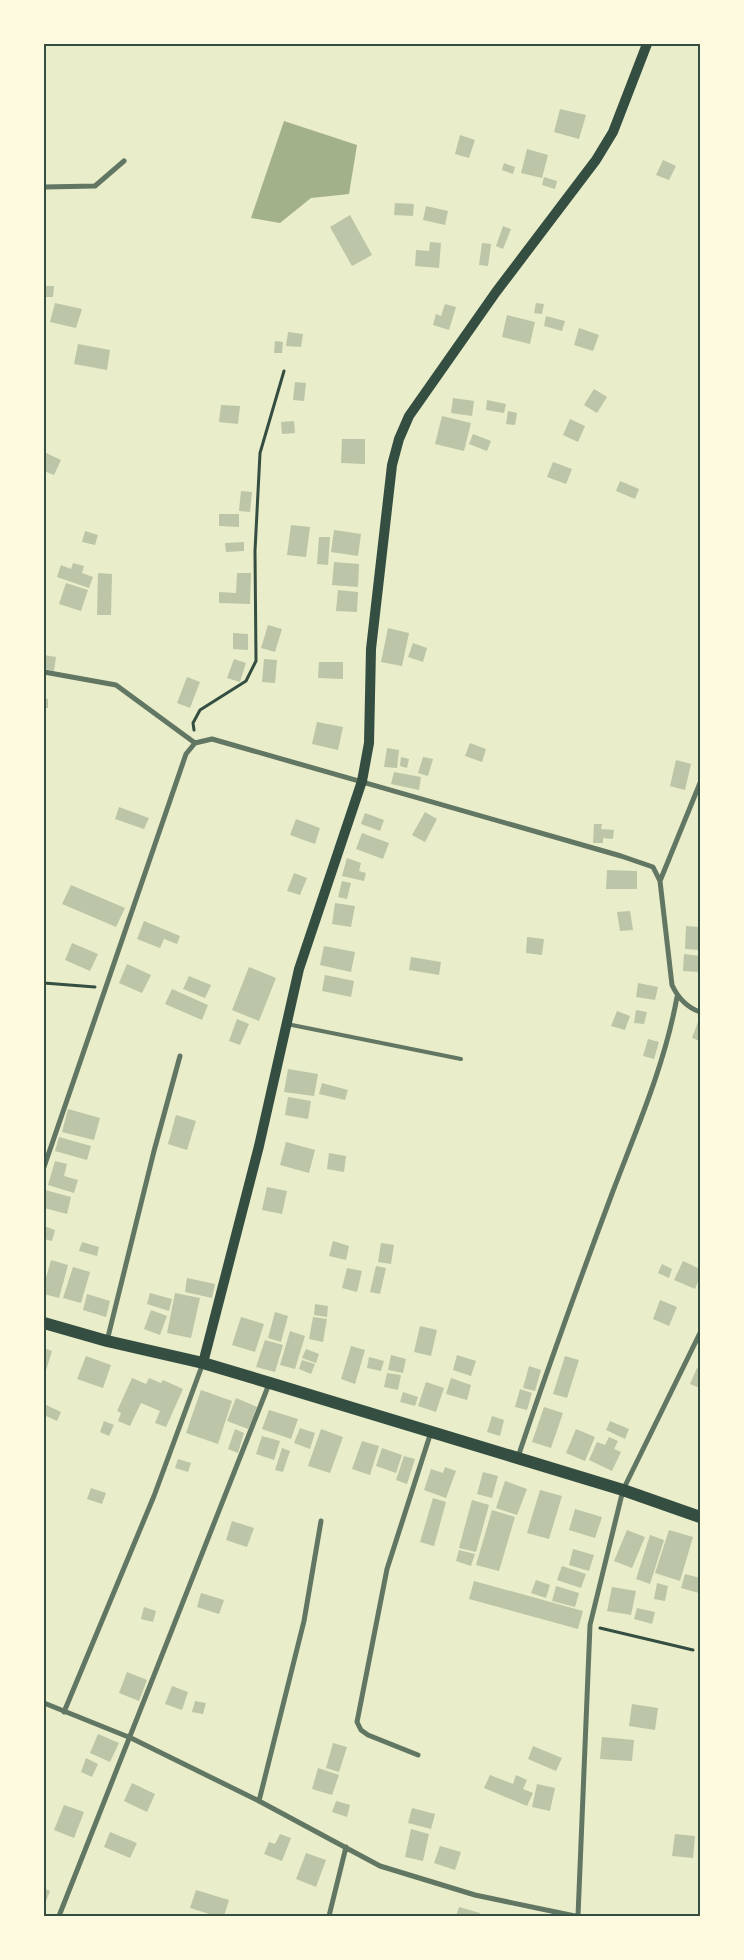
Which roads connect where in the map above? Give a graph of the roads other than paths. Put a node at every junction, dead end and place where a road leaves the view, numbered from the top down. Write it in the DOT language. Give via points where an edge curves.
graph roads {
  1 [pos="647,44"];
  2 [pos="124,161"];
  3 [pos="44,187"];
  4 [pos="44,672"];
  5 [pos="194,743"];
  6 [pos="362,781"];
  7 [pos="700,783"];
  8 [pos="660,881"];
  9 [pos="677,996"];
  10 [pos="700,1012"];
  11 [pos="287,1024"];
  12 [pos="180,1056"];
  13 [pos="461,1059"];
  14 [pos="44,1167"];
  15 [pos="44,1323"];
  16 [pos="700,1334"];
  17 [pos="107,1341"];
  18 [pos="203,1363"];
  19 [pos="270,1383"];
  20 [pos="431,1431"];
  21 [pos="518,1458"];
  22 [pos="623,1490"];
  23 [pos="700,1518"];
  24 [pos="321,1521"];
  25 [pos="44,1703"];
  26 [pos="64,1712"];
  27 [pos="131,1738"];
  28 [pos="418,1755"];
  29 [pos="259,1801"];
  30 [pos="346,1847"];
  31 [pos="59,1916"];
  32 [pos="329,1916"];
  33 [pos="577,1916"];
  1 -- 6 [label="main road" via="613,132 596,160 409,416 399,439 392,465 372,639 369,743"];
  2 -- 3 [label="street" via="95,186"];
  4 -- 5 [label="street" via="116,685"];
  5 -- 6 [label="street" via="212,739"];
  5 -- 14 [label="street" via="186,754"];
  6 -- 8 [label="street" via="621,856 653,867"];
  6 -- 11 [label="main road" via="300,969"];
  7 -- 8 [label="street"];
  8 -- 9 [label="street" via="672,985"];
  9 -- 10 [label="street"];
  9 -- 21 [label="street" via="672,1026 653,1086 555,1348"];
  11 -- 13 [label="lane"];
  11 -- 18 [label="main road"];
  12 -- 17 [label="street"];
  15 -- 17 [label="highway"];
  16 -- 22 [label="street"];
  17 -- 18 [label="highway"];
  18 -- 19 [label="highway"];
  18 -- 26 [label="street" via="154,1496"];
  19 -- 20 [label="highway"];
  19 -- 27 [label="street"];
  20 -- 21 [label="highway"];
  20 -- 28 [label="street" via="388,1569 357,1722 368,1734"];
  21 -- 22 [label="highway"];
  22 -- 23 [label="highway"];
  22 -- 33 [label="street" via="590,1625"];
  24 -- 29 [label="street" via="304,1621"];
  25 -- 26 [label="street"];
  26 -- 27 [label="street"];
  27 -- 29 [label="street"];
  27 -- 31 [label="street"];
  29 -- 30 [label="street"];
  30 -- 32 [label="street"];
  30 -- 33 [label="street" via="380,1866 466,1892"];
}
